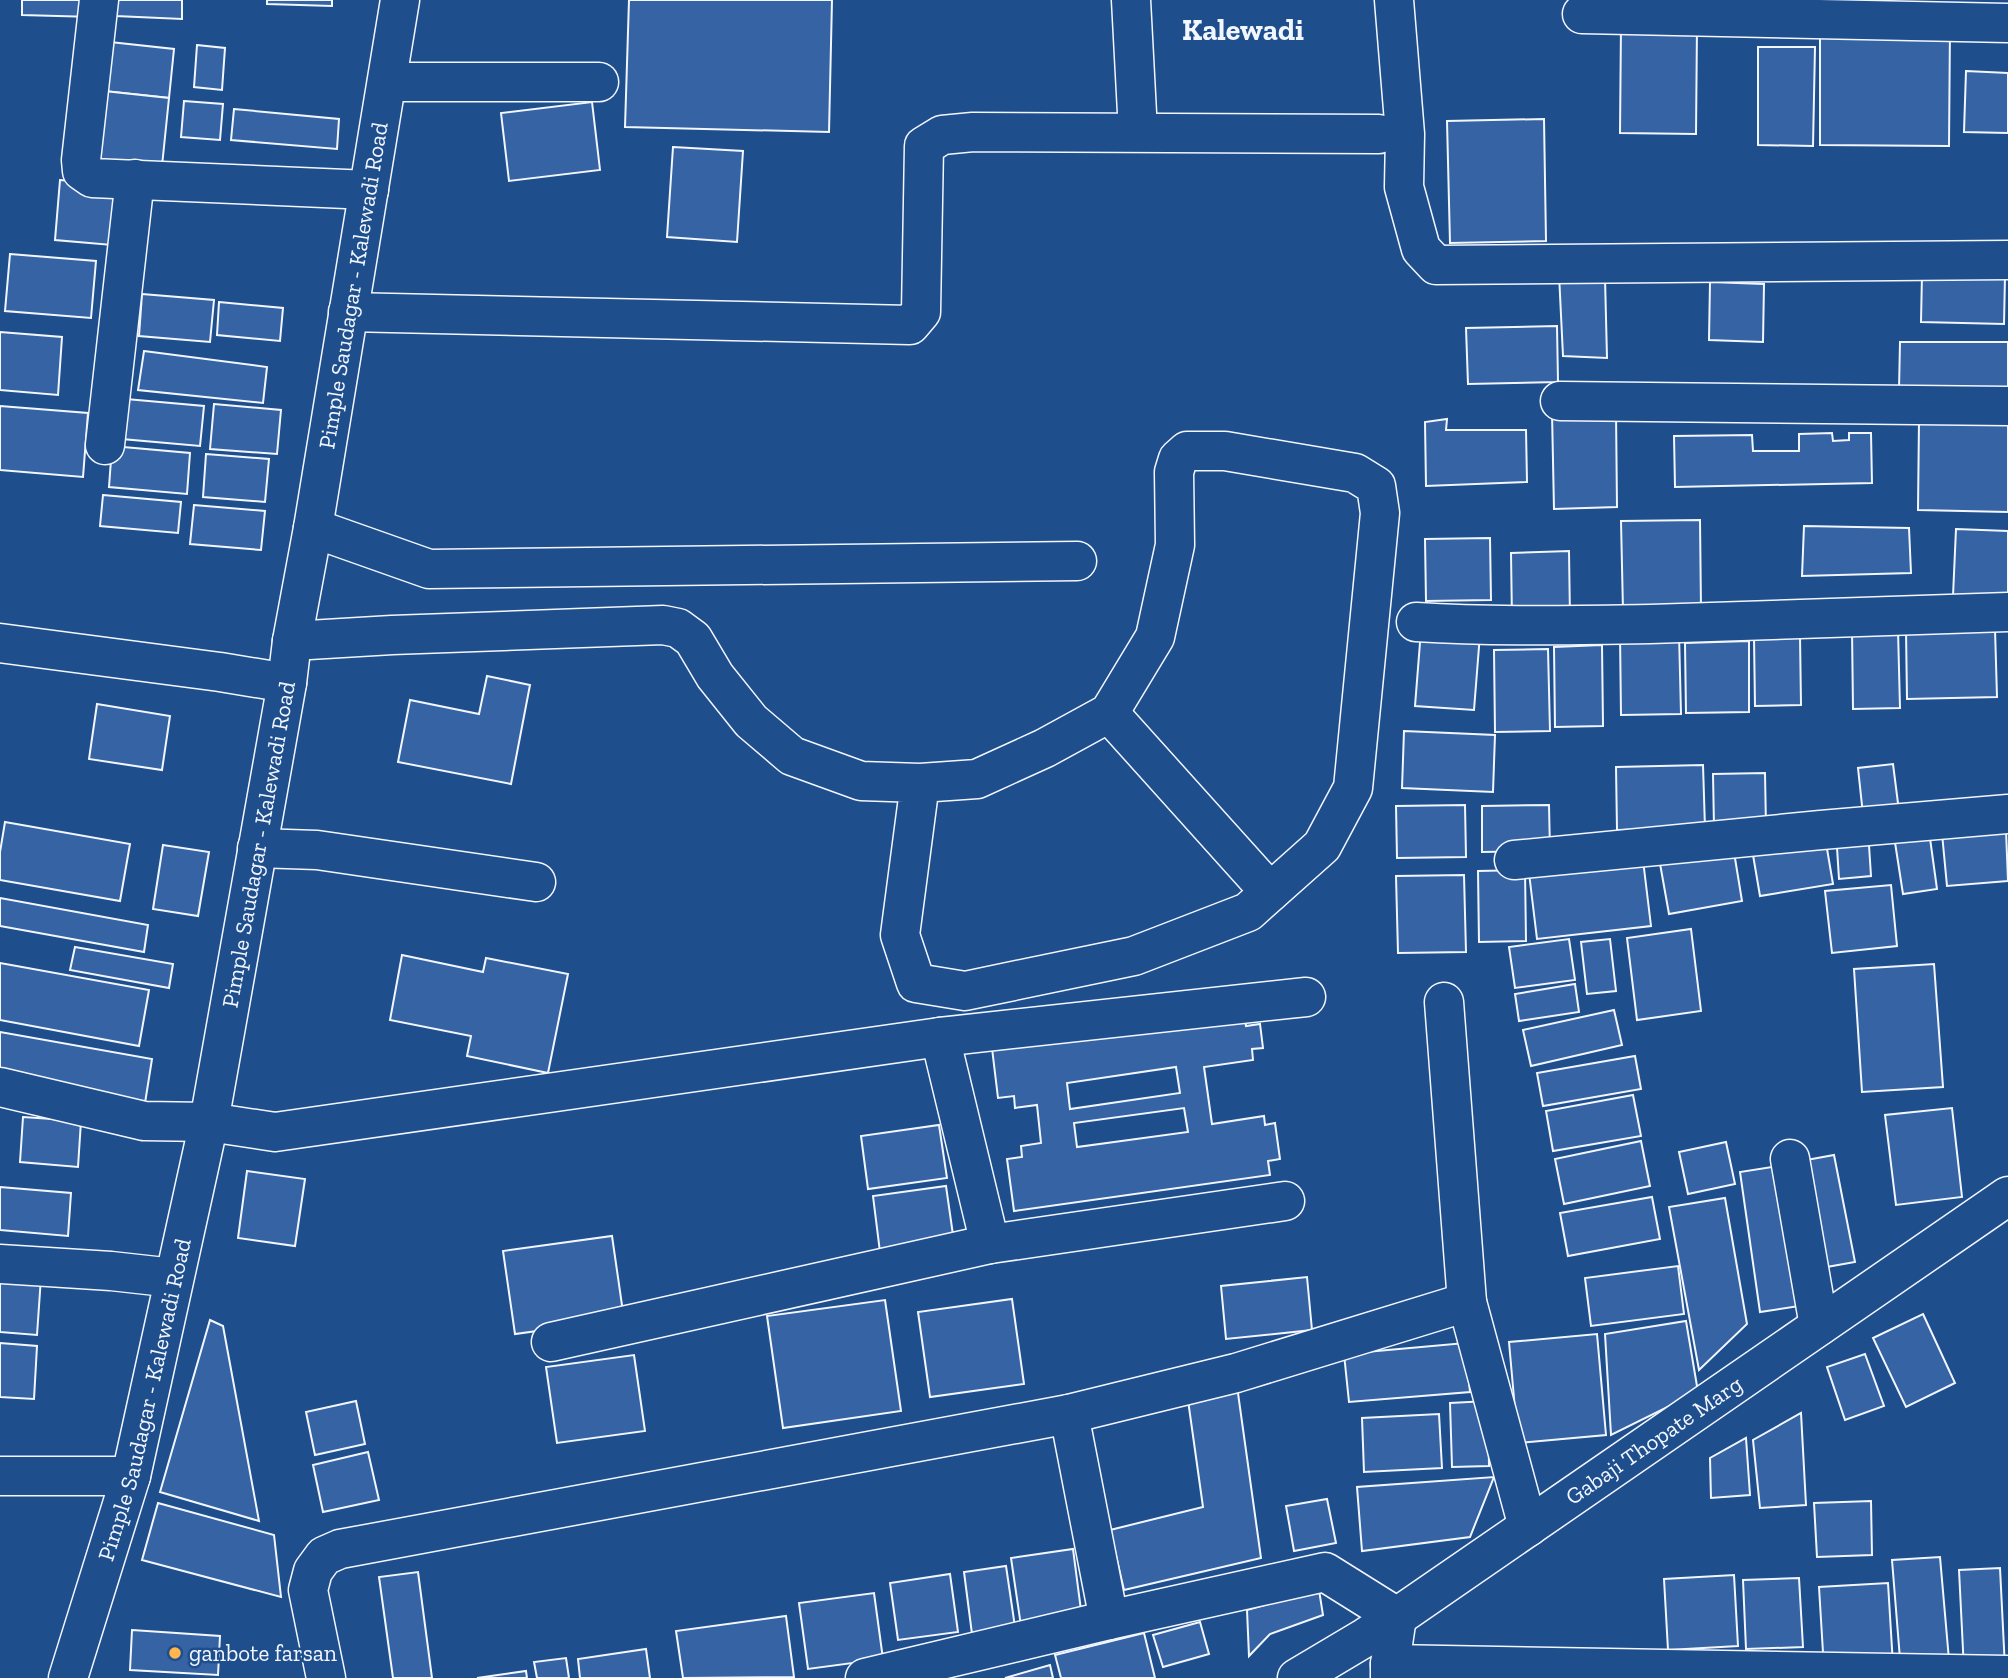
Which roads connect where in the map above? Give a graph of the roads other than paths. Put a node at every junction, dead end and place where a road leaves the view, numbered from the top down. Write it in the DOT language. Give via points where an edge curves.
graph roads {
  1 [pos="99,0"];
  2 [pos="400,0"];
  3 [pos="1131,0"];
  4 [pos="1394,0"];
  5 [pos="1898,11"];
  6 [pos="1582,14"];
  7 [pos="2008,23"];
  8 [pos="387,82"];
  9 [pos="598,82"];
  10 [pos="1138,132"];
  11 [pos="1392,134"];
  12 [pos="135,179"];
  13 [pos="369,190"];
  14 [pos="2008,260"];
  15 [pos="348,312"];
  16 [pos="1560,401"];
  17 [pos="2008,406"];
  18 [pos="105,445"];
  19 [pos="313,528"];
  20 [pos="1077,561"];
  21 [pos="2008,612"];
  22 [pos="1416,622"];
  23 [pos="292,640"];
  24 [pos="0,643"];
  25 [pos="287,683"];
  26 [pos="1109,713"];
  27 [pos="920,783"];
  28 [pos="2008,814"];
  29 [pos="257,848"];
  30 [pos="1514,860"];
  31 [pos="536,882"];
  32 [pos="1270,892"];
  33 [pos="1306,997"];
  34 [pos="1444,1002"];
  35 [pos="940,1037"];
  36 [pos="0,1087"];
  37 [pos="209,1122"];
  38 [pos="1790,1159"];
  39 [pos="2008,1196"];
  40 [pos="1285,1201"];
  41 [pos="990,1244"];
  42 [pos="0,1264"];
  43 [pos="174,1278"];
  44 [pos="1467,1302"];
  45 [pos="1819,1326"];
  46 [pos="551,1342"];
  47 [pos="1069,1414"];
  48 [pos="0,1476"];
  49 [pos="131,1476"];
  50 [pos="1528,1527"];
  51 [pos="1397,1617"];
  52 [pos="1109,1620"];
  53 [pos="1390,1671"];
  54 [pos="2008,1675"];
  55 [pos="68,1678"];
  56 [pos="326,1678"];
  57 [pos="865,1678"];
  58 [pos="1297,1678"];
  1 -- 12 [label="street" via="82,171 92,177"];
  2 -- 8 [label="street, Pimple Saudagar - Kalewadi Road"];
  3 -- 10 [label="street"];
  4 -- 11 [label="street"];
  5 -- 6 [label="street"];
  5 -- 7 [label="street"];
  8 -- 9 [label="street"];
  8 -- 13 [label="street, Pimple Saudagar - Kalewadi Road"];
  10 -- 11 [label="street"];
  10 -- 15 [label="street" via="965,132 943,135 924,146 921,312 910,326"];
  11 -- 14 [label="street" via="1420,249 1436,265"];
  12 -- 13 [label="street"];
  12 -- 18 [label="street"];
  13 -- 15 [label="street, Pimple Saudagar - Kalewadi Road"];
  15 -- 19 [label="street, Pimple Saudagar - Kalewadi Road"];
  16 -- 17 [label="street"];
  19 -- 20 [label="street" via="429,569"];
  19 -- 23 [label="street, Pimple Saudagar - Kalewadi Road"];
  21 -- 22 [label="street" via="1590,625"];
  23 -- 25 [label="street, Pimple Saudagar - Kalewadi Road"];
  23 -- 27 [label="street" via="678,628 693,639 751,721 792,756 861,781"];
  24 -- 25 [label="street"];
  25 -- 29 [label="street, Pimple Saudagar - Kalewadi Road"];
  26 -- 27 [label="street" via="977,779"];
  26 -- 32 [label="street"];
  26 -- 32 [label="street" via="1155,637 1175,545 1174,472 1187,451 1225,451 1355,473 1376,486 1380,513 1353,788 1322,845"];
  27 -- 32 [label="street" via="900,935 916,983 965,991 1134,956 1248,912"];
  28 -- 30 [label="street"];
  29 -- 31 [label="street" via="317,850"];
  29 -- 37 [label="street, Pimple Saudagar - Kalewadi Road"];
  33 -- 35 [label="street"];
  34 -- 44 [label="street"];
  35 -- 37 [label="street" via="275,1132"];
  35 -- 41 [label="street"];
  36 -- 37 [label="street" via="144,1121"];
  37 -- 43 [label="street, Pimple Saudagar - Kalewadi Road"];
  38 -- 45 [label="street"];
  39 -- 45 [label="street, Gabaji Thopate Marg"];
  40 -- 41 [label="street"];
  41 -- 46 [label="street"];
  42 -- 43 [label="street"];
  43 -- 49 [label="street, Pimple Saudagar - Kalewadi Road"];
  44 -- 47 [label="street" via="1236,1373"];
  44 -- 50 [label="street"];
  45 -- 50 [label="street, Gabaji Thopate Marg"];
  47 -- 52 [label="street"];
  47 -- 56 [label="street" via="340,1549 324,1556 313,1571 308,1590"];
  48 -- 49 [label="street"];
  49 -- 55 [label="street, Pimple Saudagar - Kalewadi Road"];
  50 -- 51 [label="street, Gabaji Thopate Marg"];
  51 -- 52 [label="street" via="1325,1572"];
  51 -- 53 [label="street"];
  51 -- 58 [label="street, Gabaji Thopate Marg"];
  52 -- 57 [label="street"];
  53 -- 54 [label="street"];
}
